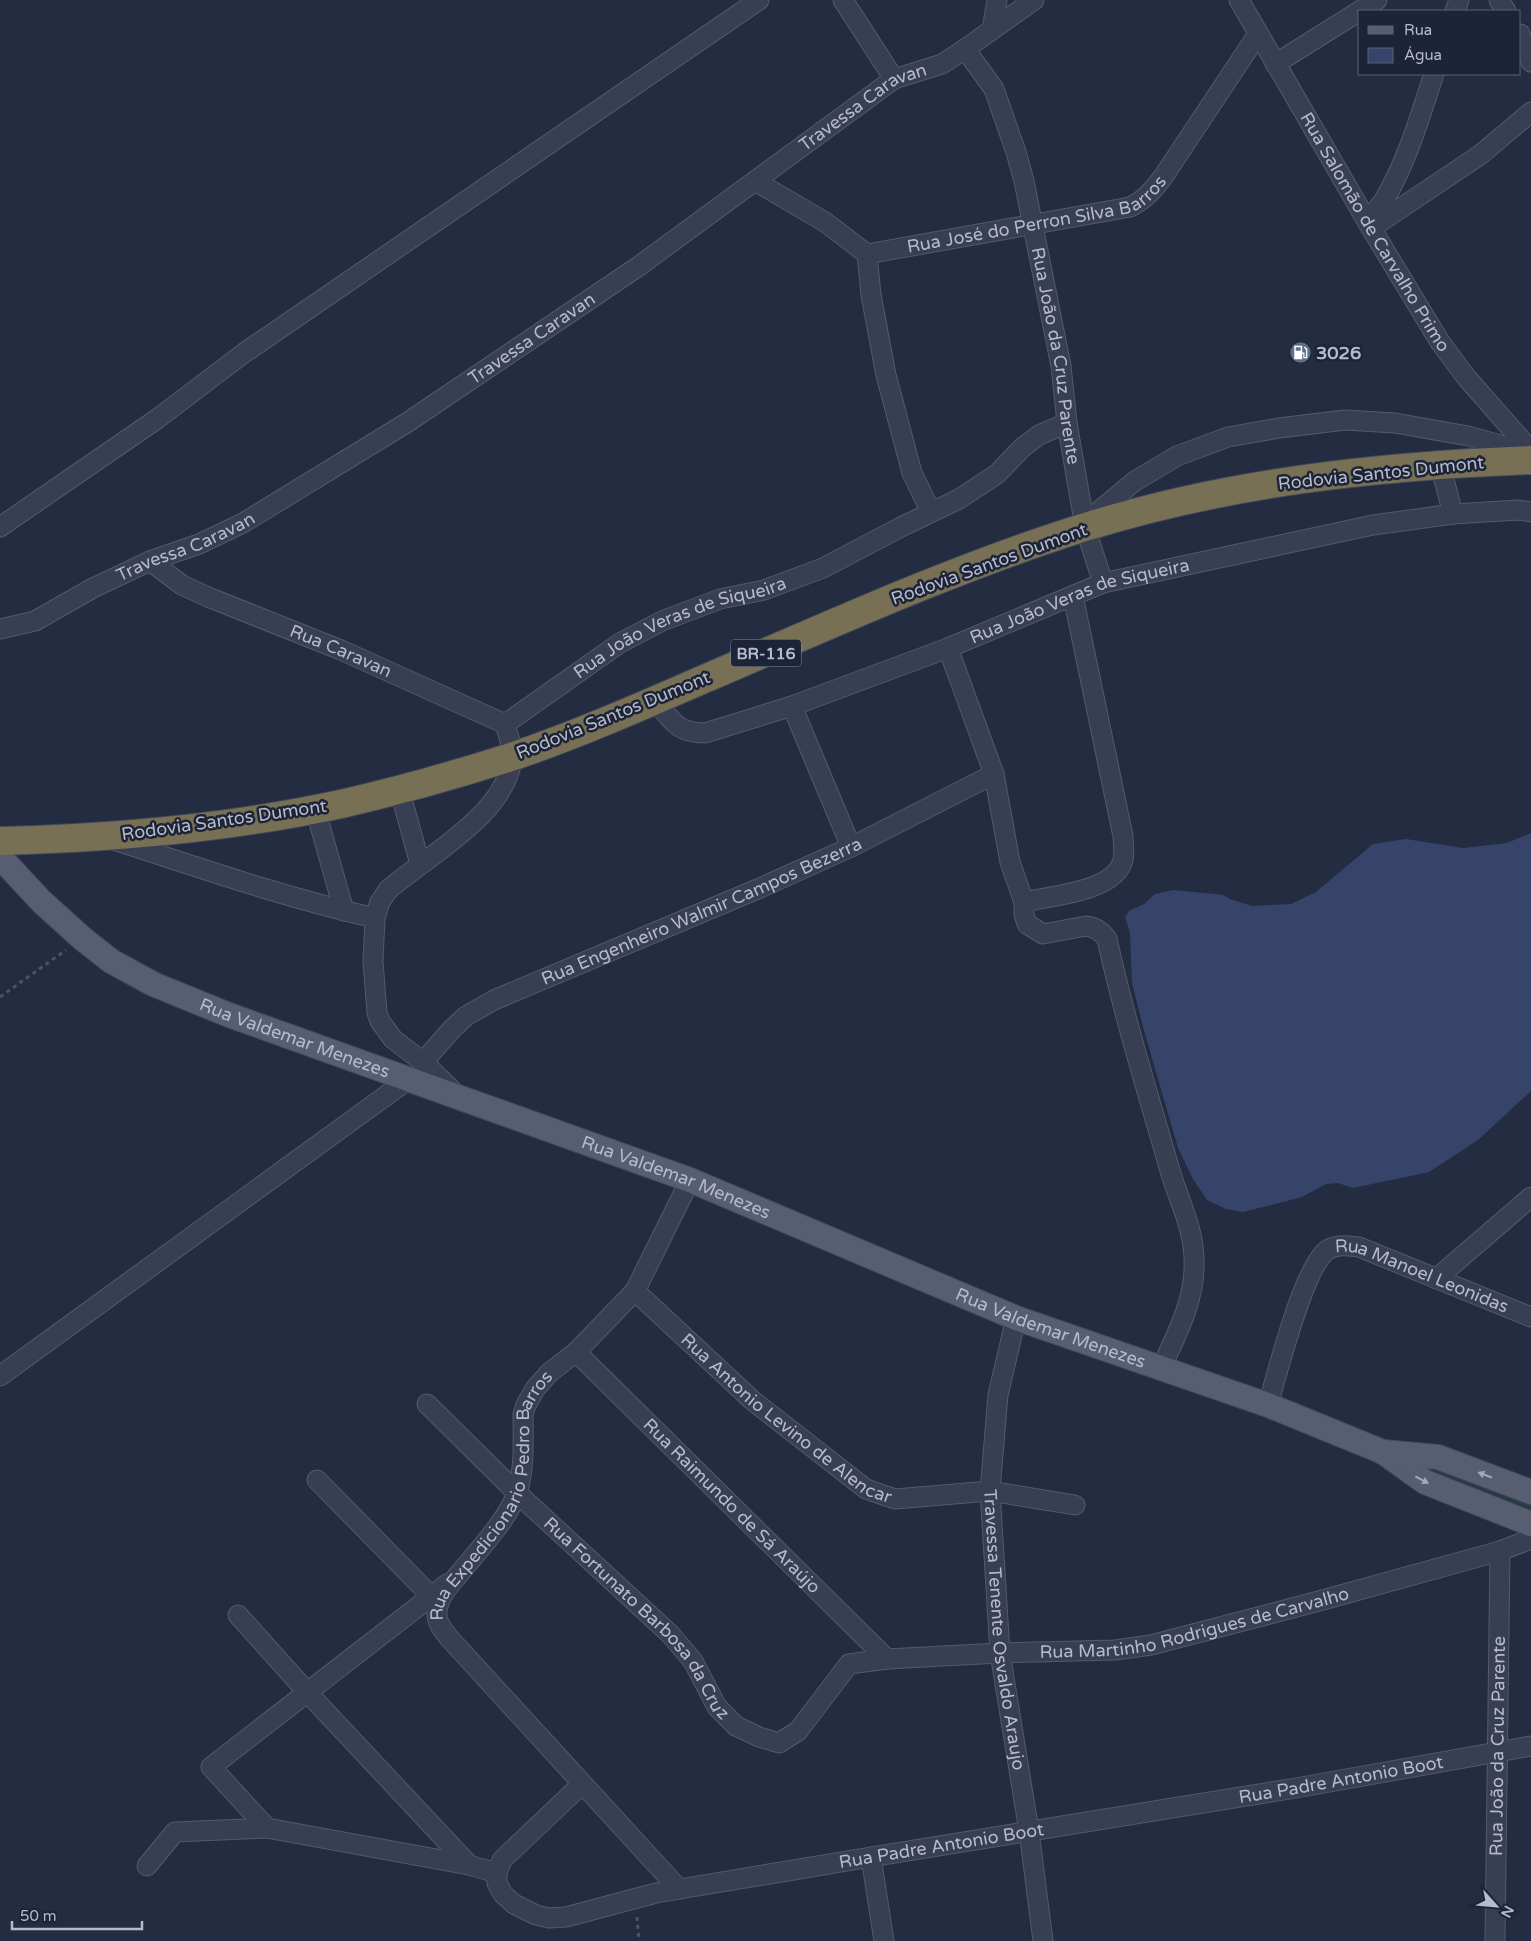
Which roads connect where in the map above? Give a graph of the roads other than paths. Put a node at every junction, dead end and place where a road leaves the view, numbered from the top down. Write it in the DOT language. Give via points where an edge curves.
graph roads {
  1 [pos="759,0"];
  2 [pos="843,0"];
  3 [pos="997,0"];
  4 [pos="1034,0"];
  5 [pos="1239,0"];
  6 [pos="1377,0"];
  7 [pos="1361,10"];
  8 [pos="1358,12"];
  9 [pos="1531,25"];
  10 [pos="992,30"];
  11 [pos="1521,33"];
  12 [pos="1258,34"];
  13 [pos="1521,37"];
  14 [pos="965,49"];
  15 [pos="1531,62"];
  16 [pos="1275,64"];
  17 [pos="1434,75"];
  18 [pos="894,79"];
  19 [pos="1531,112"];
  20 [pos="755,181"];
  21 [pos="1032,224"];
  22 [pos="1369,225"];
  23 [pos="867,254"];
  24 [pos="1067,423"];
  25 [pos="1531,451"];
  26 [pos="1531,456"];
  27 [pos="1531,460"];
  28 [pos="1440,464"];
  29 [pos="932,512"];
  30 [pos="1531,512"];
  31 [pos="1453,514"];
  32 [pos="0,526"];
  33 [pos="1085,527"];
  34 [pos="150,561"];
  35 [pos="1103,583"];
  36 [pos="1073,596"];
  37 [pos="0,629"];
  38 [pos="948,648"];
  39 [pos="655,700"];
  40 [pos="792,706"];
  41 [pos="505,724"];
  42 [pos="513,756"];
  43 [pos="994,774"];
  44 [pos="399,788"];
  45 [pos="315,808"];
  46 [pos="106,837"];
  47 [pos="0,841"];
  48 [pos="850,847"];
  49 [pos="0,857"];
  50 [pos="420,864"];
  51 [pos="1024,902"];
  52 [pos="344,911"];
  53 [pos="375,918"];
  54 [pos="416,1070"];
  55 [pos="690,1180"];
  56 [pos="1531,1197"];
  57 [pos="1436,1279"];
  58 [pos="635,1291"];
  59 [pos="1531,1317"];
  60 [pos="1016,1318"];
  61 [pos="576,1352"];
  62 [pos="1161,1369"];
  63 [pos="0,1376"];
  64 [pos="428,1404"];
  65 [pos="1268,1405"];
  66 [pos="1383,1452"];
  67 [pos="317,1480"];
  68 [pos="990,1491"];
  69 [pos="1531,1492"];
  70 [pos="517,1493"];
  71 [pos="1075,1505"];
  72 [pos="1531,1524"];
  73 [pos="1531,1538"];
  74 [pos="1500,1551"];
  75 [pos="458,1575"];
  76 [pos="431,1596"];
  77 [pos="238,1615"];
  78 [pos="1000,1653"];
  79 [pos="887,1659"];
  80 [pos="849,1664"];
  81 [pos="306,1692"];
  82 [pos="1531,1746"];
  83 [pos="1497,1751"];
  84 [pos="582,1784"];
  85 [pos="267,1828"];
  86 [pos="1029,1832"];
  87 [pos="871,1857"];
  88 [pos="469,1865"];
  89 [pos="147,1866"];
  90 [pos="497,1873"];
  91 [pos="679,1890"];
  92 [pos="879,1937"];
  93 [pos="1043,1941"];
  94 [pos="1495,1941"];
  1 -- 32 [label="street" via="244,353 157,419"];
  2 -- 18 [label="street"];
  3 -- 10 [label="street"];
  4 -- 10 [label="street, Travessa Caravan"];
  5 -- 12 [label="street, Rua Salomão de Carvalho Primo"];
  6 -- 7 [label="street"];
  8 -- 16 [label="street"];
  9 -- 11 [label="street"];
  10 -- 14 [label="street, Travessa Caravan"];
  12 -- 16 [label="street, Rua Salomão de Carvalho Primo"];
  12 -- 21 [label="street, Rua José do Perron Silva Barros" via="1163,177 1141,202 1102,213"];
  13 -- 15 [label="street"];
  14 -- 18 [label="street, Travessa Caravan" via="942,64"];
  14 -- 21 [label="street, Rua João da Cruz Parente" via="994,88 1016,152"];
  16 -- 22 [label="street, Rua Salomão de Carvalho Primo"];
  17 -- 22 [label="street" via="1395,178"];
  18 -- 20 [label="street, Travessa Caravan"];
  19 -- 22 [label="street" via="1480,155"];
  20 -- 23 [label="street" via="825,222"];
  20 -- 34 [label="street, Travessa Caravan" via="631,271 408,422 242,523 199,544"];
  21 -- 23 [label="street, Rua José do Perron Silva Barros"];
  21 -- 24 [label="street, Rua João da Cruz Parente" via="1061,366"];
  22 -- 25 [label="street, Rua Salomão de Carvalho Primo" via="1440,342"];
  23 -- 29 [label="street" via="886,375 912,473"];
  24 -- 29 [label="street, Rua João Veras de Siqueira" via="1039,435 979,487"];
  24 -- 33 [label="street, Rua João da Cruz Parente"];
  26 -- 33 [label="street" via="1468,436 1395,423 1345,420 1279,428 1228,437 1177,456 1135,480"];
  27 -- 28 [label="highway, Rodovia Santos Dumont / BR-116"];
  28 -- 31 [label="street"];
  28 -- 33 [label="highway, Rodovia Santos Dumont / BR-116" via="1315,476 1262,485"];
  29 -- 41 [label="street, Rua João Veras de Siqueira" via="816,571 662,621 620,643"];
  30 -- 31 [label="street, Rua João Veras de Siqueira"];
  31 -- 35 [label="street, Rua João Veras de Siqueira" via="1373,526"];
  33 -- 35 [label="street, Rua João da Cruz Parente"];
  33 -- 39 [label="highway, Rodovia Santos Dumont / BR-116" via="929,584"];
  34 -- 37 [label="street, Travessa Caravan" via="35,621"];
  34 -- 41 [label="street, Rua Caravan" via="182,585 208,597 341,650"];
  35 -- 36 [label="street, Rua João Veras de Siqueira"];
  36 -- 38 [label="street, Rua João Veras de Siqueira"];
  36 -- 51 [label="street" via="1123,836 1123,859 1116,873 1103,882 1067,894"];
  38 -- 40 [label="street, Rua João Veras de Siqueira"];
  38 -- 43 [label="street"];
  39 -- 40 [label="street, Rua João Veras de Siqueira" via="676,725 692,733 705,733"];
  39 -- 42 [label="highway, Rodovia Santos Dumont / BR-116"];
  40 -- 48 [label="street"];
  41 -- 42 [label="street"];
  42 -- 44 [label="highway, Rodovia Santos Dumont / BR-116"];
  42 -- 50 [label="street" via="509,772 493,802 466,829"];
  43 -- 48 [label="street, Rua Engenheiro Walmir Campos Bezerra"];
  43 -- 51 [label="street" via="1010,862"];
  44 -- 45 [label="highway, Rodovia Santos Dumont / BR-116"];
  44 -- 50 [label="street"];
  45 -- 46 [label="highway, Rodovia Santos Dumont / BR-116" via="238,822"];
  45 -- 52 [label="street"];
  46 -- 47 [label="highway, Rodovia Santos Dumont / BR-116"];
  46 -- 52 [label="street"];
  48 -- 54 [label="street, Rua Engenheiro Walmir Campos Bezerra" via="494,1000 452,1028"];
  49 -- 54 [label="main road, Rua Valdemar Menezes" via="42,902 83,938 111,961 153,984 229,1015"];
  50 -- 53 [label="street" via="388,890"];
  51 -- 62 [label="street" via="1027,924 1043,934 1086,926 1098,930 1107,939 1133,1043 1171,1176 1188,1218 1194,1250 1191,1294"];
  52 -- 53 [label="street"];
  53 -- 54 [label="street" via="373,961 377,1013"];
  54 -- 55 [label="main road, Rua Valdemar Menezes" via="458,1096"];
  54 -- 63 [label="street, Rua Engenheiro Walmir Campos Bezerra"];
  55 -- 58 [label="street, Rua Expedicionario Pedro Barros"];
  55 -- 60 [label="main road, Rua Valdemar Menezes"];
  56 -- 57 [label="street"];
  57 -- 59 [label="street, Rua Manoel Leonidas"];
  57 -- 65 [label="street, Rua Manoel Leonidas" via="1360,1248 1338,1246 1328,1250 1320,1258 1302,1294"];
  58 -- 61 [label="street, Rua Expedicionario Pedro Barros"];
  58 -- 68 [label="street, Rua Antonio Levino de Alencar" via="752,1400 866,1489 895,1499"];
  60 -- 62 [label="main road, Rua Valdemar Menezes"];
  60 -- 68 [label="street, Travessa Tenente Osvaldo Araujo" via="998,1395"];
  61 -- 70 [label="street, Rua Expedicionario Pedro Barros" via="549,1373 526,1404 522,1472"];
  61 -- 79 [label="street, Rua Raimundo de Sá Araújo"];
  62 -- 65 [label="main road, Rua Valdemar Menezes"];
  64 -- 70 [label="street, Rua Fortunato Barbosa da Cruz"];
  65 -- 66 [label="main road, Rua Valdemar Menezes"];
  69 -- 66 [label="main road, one-way" via="1438,1457"];
  66 -- 72 [label="main road, one-way" via="1426,1482"];
  67 -- 76 [label="street"];
  68 -- 71 [label="street, Rua Antonio Levino de Alencar"];
  68 -- 78 [label="street, Travessa Tenente Osvaldo Araujo"];
  70 -- 75 [label="street, Rua Expedicionario Pedro Barros"];
  70 -- 80 [label="street, Rua Fortunato Barbosa da Cruz" via="670,1634 693,1661 717,1707 736,1726 779,1743 798,1730"];
  73 -- 74 [label="street, Rua Martinho Rodrigues de Carvalho"];
  74 -- 78 [label="street, Rua Martinho Rodrigues de Carvalho" via="1151,1645 1115,1650"];
  74 -- 83 [label="street, Rua João da Cruz Parente"];
  75 -- 76 [label="street"];
  75 -- 84 [label="street, Rua Expedicionario Pedro Barros" via="443,1594 439,1605 438,1620 442,1629"];
  76 -- 81 [label="street"];
  77 -- 81 [label="street"];
  78 -- 79 [label="street, Rua Martinho Rodrigues de Carvalho"];
  78 -- 86 [label="street, Travessa Tenente Osvaldo Araujo"];
  79 -- 80 [label="street, Rua Martinho Rodrigues de Carvalho"];
  81 -- 85 [label="street" via="211,1767"];
  81 -- 88 [label="street"];
  82 -- 83 [label="street, Rua Padre Antonio Boot"];
  83 -- 86 [label="street, Rua Padre Antonio Boot"];
  83 -- 94 [label="street, Rua João da Cruz Parente"];
  84 -- 90 [label="street" via="502,1860"];
  84 -- 91 [label="street, Rua Expedicionario Pedro Barros"];
  85 -- 88 [label="street"];
  85 -- 89 [label="street" via="176,1832"];
  86 -- 87 [label="street, Rua Padre Antonio Boot"];
  86 -- 93 [label="street, Travessa Tenente Osvaldo Araujo"];
  87 -- 91 [label="street, Rua Padre Antonio Boot"];
  87 -- 92 [label="street"];
  88 -- 90 [label="street"];
  90 -- 91 [label="street, Rua Padre Antonio Boot" via="502,1894 514,1904 549,1918 566,1917"];
}
